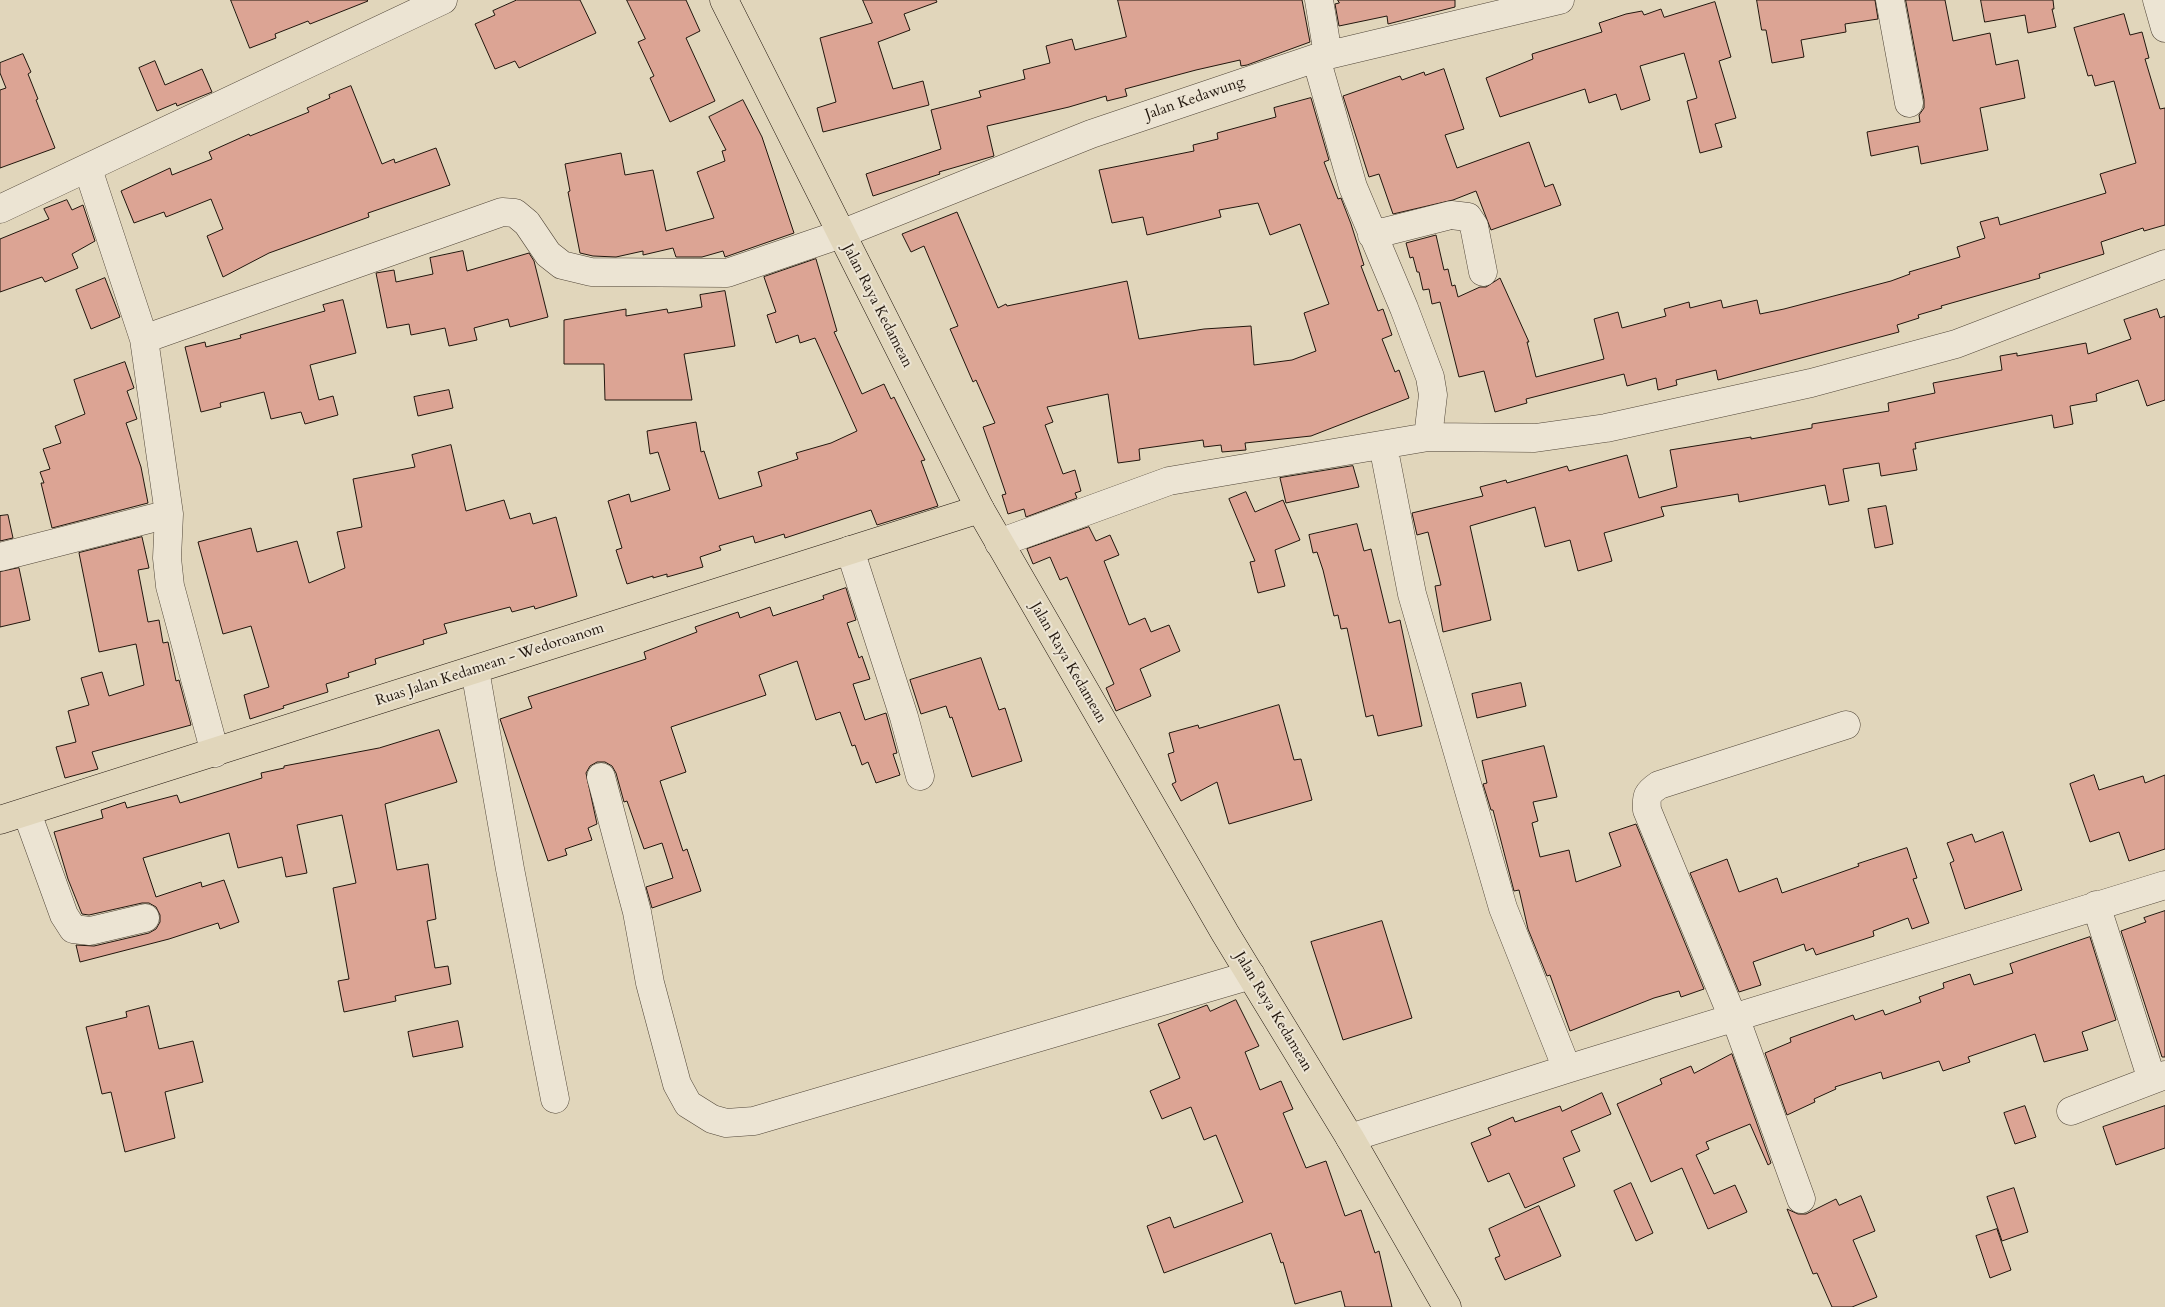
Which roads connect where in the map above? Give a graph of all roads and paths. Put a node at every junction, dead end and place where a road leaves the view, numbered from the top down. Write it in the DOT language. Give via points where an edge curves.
graph roads {
  1 [pos="443,0"];
  2 [pos="724,0"];
  3 [pos="1319,0"];
  4 [pos="1560,0"];
  5 [pos="1890,0"];
  6 [pos="2157,0"];
  7 [pos="2165,28"];
  8 [pos="1322,57"];
  9 [pos="1909,103"];
  10 [pos="88,169"];
  11 [pos="0,209"];
  12 [pos="841,234"];
  13 [pos="1372,235"];
  14 [pos="2165,264"];
  15 [pos="1484,272"];
  16 [pos="144,339"];
  17 [pos="1428,437"];
  18 [pos="1383,445"];
  19 [pos="980,509"];
  20 [pos="169,514"];
  21 [pos="1000,543"];
  22 [pos="850,550"];
  23 [pos="0,557"];
  24 [pos="475,670"];
  25 [pos="1846,725"];
  26 [pos="215,753"];
  27 [pos="920,776"];
  28 [pos="602,777"];
  29 [pos="27,813"];
  30 [pos="0,820"];
  31 [pos="2165,885"];
  32 [pos="2096,906"];
  33 [pos="145,918"];
  34 [pos="1251,975"];
  35 [pos="1734,1018"];
  36 [pos="1567,1069"];
  37 [pos="2159,1078"];
  38 [pos="555,1099"];
  39 [pos="2070,1111"];
  40 [pos="1350,1138"];
  41 [pos="1801,1199"];
  42 [pos="1446,1307"];
  1 -- 10 [label="street"];
  2 -- 12 [label="main road, Jalan Raya Kedamean"];
  3 -- 8 [label="street"];
  4 -- 8 [label="street, Jalan Kedawung"];
  5 -- 9 [label="street"];
  6 -- 7 [label="street"];
  8 -- 12 [label="street, Jalan Kedawung" via="1091,134"];
  8 -- 13 [label="street" via="1353,188"];
  10 -- 11 [label="street"];
  10 -- 16 [label="street"];
  12 -- 16 [label="street, Jalan Kedawung" via="727,273 591,272 562,264 548,254 527,223 514,213 502,212"];
  12 -- 19 [label="main road, Jalan Raya Kedamean"];
  13 -- 15 [label="street" via="1452,215 1468,217 1474,226"];
  13 -- 17 [label="street" via="1430,377 1433,395"];
  14 -- 17 [label="street" via="1956,344 1811,383 1606,428 1535,438"];
  16 -- 20 [label="street"];
  17 -- 18 [label="street"];
  18 -- 21 [label="street" via="1169,481"];
  18 -- 36 [label="street" via="1412,594 1503,908"];
  19 -- 21 [label="main road, Jalan Raya Kedamean"];
  19 -- 22 [label="main road, Ruas Jalan Kedamean - Wedoroanom"];
  20 -- 23 [label="street"];
  20 -- 26 [label="street" via="167,558 170,586"];
  21 -- 34 [label="main road, Jalan Raya Kedamean"];
  22 -- 24 [label="main road, Ruas Jalan Kedamean - Wedoroanom"];
  22 -- 27 [label="street"];
  24 -- 26 [label="main road, Ruas Jalan Kedamean - Wedoroanom"];
  24 -- 38 [label="street"];
  25 -- 35 [label="street" via="1659,785 1646,797 1647,810"];
  26 -- 29 [label="main road, Ruas Jalan Kedamean - Wedoroanom"];
  28 -- 34 [label="street" via="677,1084 688,1104 726,1123 769,1117"];
  29 -- 30 [label="main road, Ruas Jalan Kedamean - Wedoroanom"];
  29 -- 33 [label="street" via="64,915 73,929 90,931"];
  31 -- 32 [label="street"];
  32 -- 35 [label="street"];
  32 -- 37 [label="street"];
  34 -- 40 [label="main road, Jalan Raya Kedamean"];
  35 -- 36 [label="street"];
  35 -- 41 [label="street"];
  36 -- 40 [label="street"];
  37 -- 39 [label="street"];
  40 -- 42 [label="main road, Jalan Raya Kedamean"];
}
